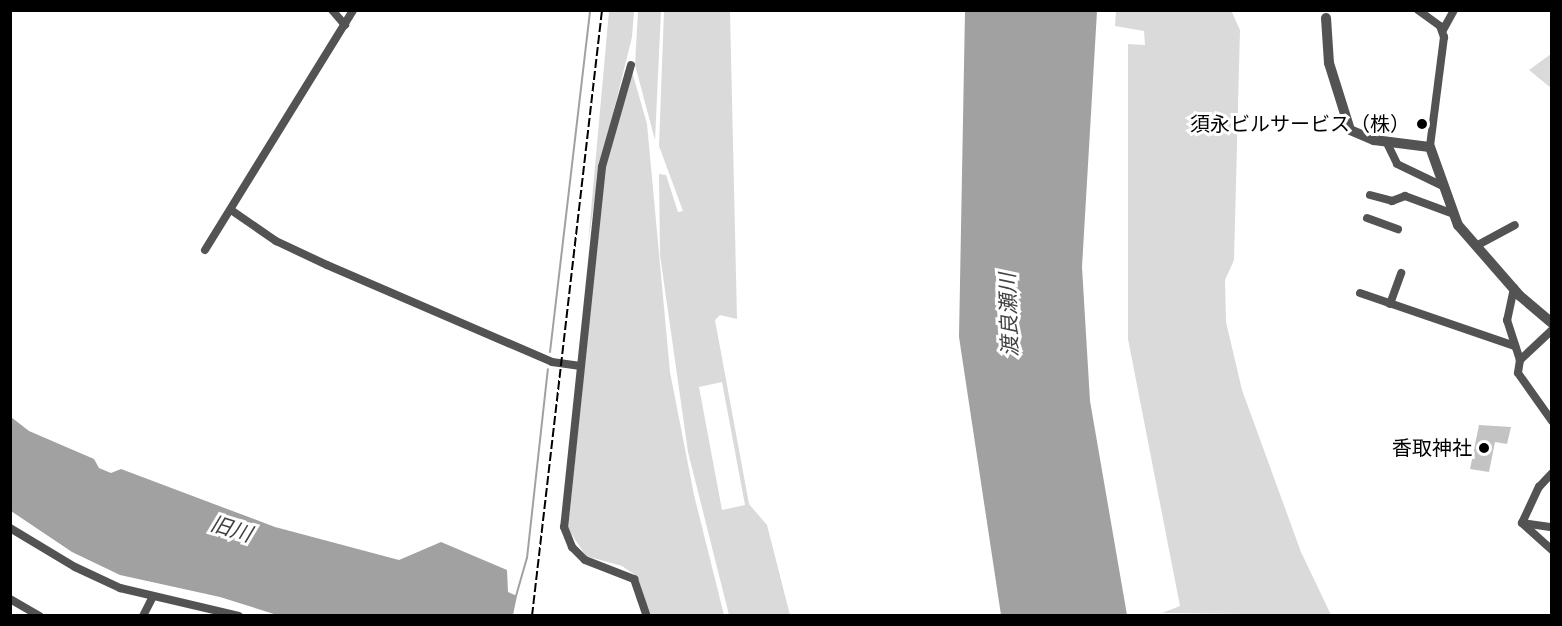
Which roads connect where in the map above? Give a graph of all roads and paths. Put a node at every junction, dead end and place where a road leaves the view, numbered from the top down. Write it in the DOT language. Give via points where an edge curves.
graph roads {
  1 [pos="332,10"];
  2 [pos="354,10"];
  3 [pos="1418,10"];
  4 [pos="1454,10"];
  5 [pos="1327,14"];
  6 [pos="345,25"];
  7 [pos="1443,30"];
  8 [pos="631,65"];
  9 [pos="1386,141"];
  10 [pos="1430,147"];
  11 [pos="1443,186"];
  12 [pos="1370,195"];
  13 [pos="231,210"];
  14 [pos="1452,213"];
  15 [pos="1367,218"];
  16 [pos="1515,225"];
  17 [pos="1398,230"];
  18 [pos="1476,246"];
  19 [pos="205,250"];
  20 [pos="1401,273"];
  21 [pos="1514,288"];
  22 [pos="1360,293"];
  23 [pos="1390,304"];
  24 [pos="1551,323"];
  25 [pos="1551,330"];
  26 [pos="1515,346"];
  27 [pos="1520,360"];
  28 [pos="579,366"];
  29 [pos="1551,421"];
  30 [pos="1551,473"];
  31 [pos="1522,523"];
  32 [pos="1551,526"];
  33 [pos="10,528"];
  34 [pos="1551,550"];
  35 [pos="153,596"];
  36 [pos="10,599"];
  37 [pos="40,615"];
  38 [pos="143,615"];
  39 [pos="239,615"];
  40 [pos="647,615"];
  1 -- 6 [label="street"];
  2 -- 6 [label="street"];
  3 -- 7 [label="street"];
  4 -- 7 [label="street"];
  5 -- 9 [label="street" via="1329,63 1350,130"];
  6 -- 13 [label="street"];
  7 -- 10 [label="street" via="1444,55"];
  8 -- 28 [label="street" via="602,167"];
  9 -- 10 [label="street"];
  9 -- 11 [label="street" via="1397,164"];
  10 -- 11 [label="street"];
  11 -- 14 [label="street"];
  12 -- 14 [label="street" via="1392,201 1405,196"];
  13 -- 19 [label="street"];
  13 -- 28 [label="street" via="276,241 327,265 552,362"];
  14 -- 18 [label="street"];
  15 -- 17 [label="street"];
  16 -- 18 [label="street"];
  18 -- 21 [label="street"];
  20 -- 23 [label="street"];
  21 -- 24 [label="street"];
  21 -- 26 [label="street" via="1507,320"];
  22 -- 23 [label="street"];
  23 -- 26 [label="street"];
  25 -- 27 [label="street"];
  26 -- 27 [label="street"];
  27 -- 29 [label="street" via="1519,379"];
  28 -- 40 [label="street" via="565,495 566,533 585,560 634,579"];
  30 -- 31 [label="street" via="1539,487"];
  31 -- 32 [label="street"];
  31 -- 34 [label="street"];
  33 -- 35 [label="street" via="101,580"];
  35 -- 38 [label="street"];
  35 -- 39 [label="street"];
  36 -- 37 [label="street"];
}
